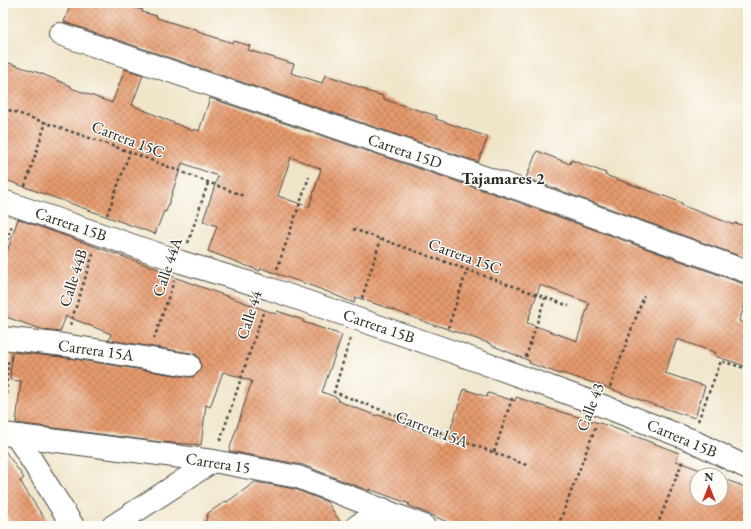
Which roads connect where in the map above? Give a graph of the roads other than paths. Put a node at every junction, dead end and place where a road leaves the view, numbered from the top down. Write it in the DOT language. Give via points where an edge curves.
graph roads {
  1 [pos="60,34"];
  2 [pos="11,203"];
  3 [pos="748,272"];
  4 [pos="6,339"];
  5 [pos="189,364"];
  6 [pos="8,435"];
  7 [pos="213,461"];
  8 [pos="748,468"];
  9 [pos="383,509"];
  10 [pos="73,526"];
  11 [pos="113,526"];
  12 [pos="357,526"];
  13 [pos="424,526"];
  1 -- 3 [label="street, Carrera 15D" via="511,187"];
  2 -- 8 [label="street, Carrera 15B" via="181,262 270,289 604,406 691,440"];
  4 -- 5 [label="street, Carrera 15A"];
  6 -- 7 [label="street, Carrera 15"];
  6 -- 10 [label="street"];
  7 -- 9 [label="street, Carrera 15" via="298,477"];
  7 -- 11 [label="street"];
  9 -- 12 [label="street"];
  9 -- 13 [label="street, Carrera 15"];
}
